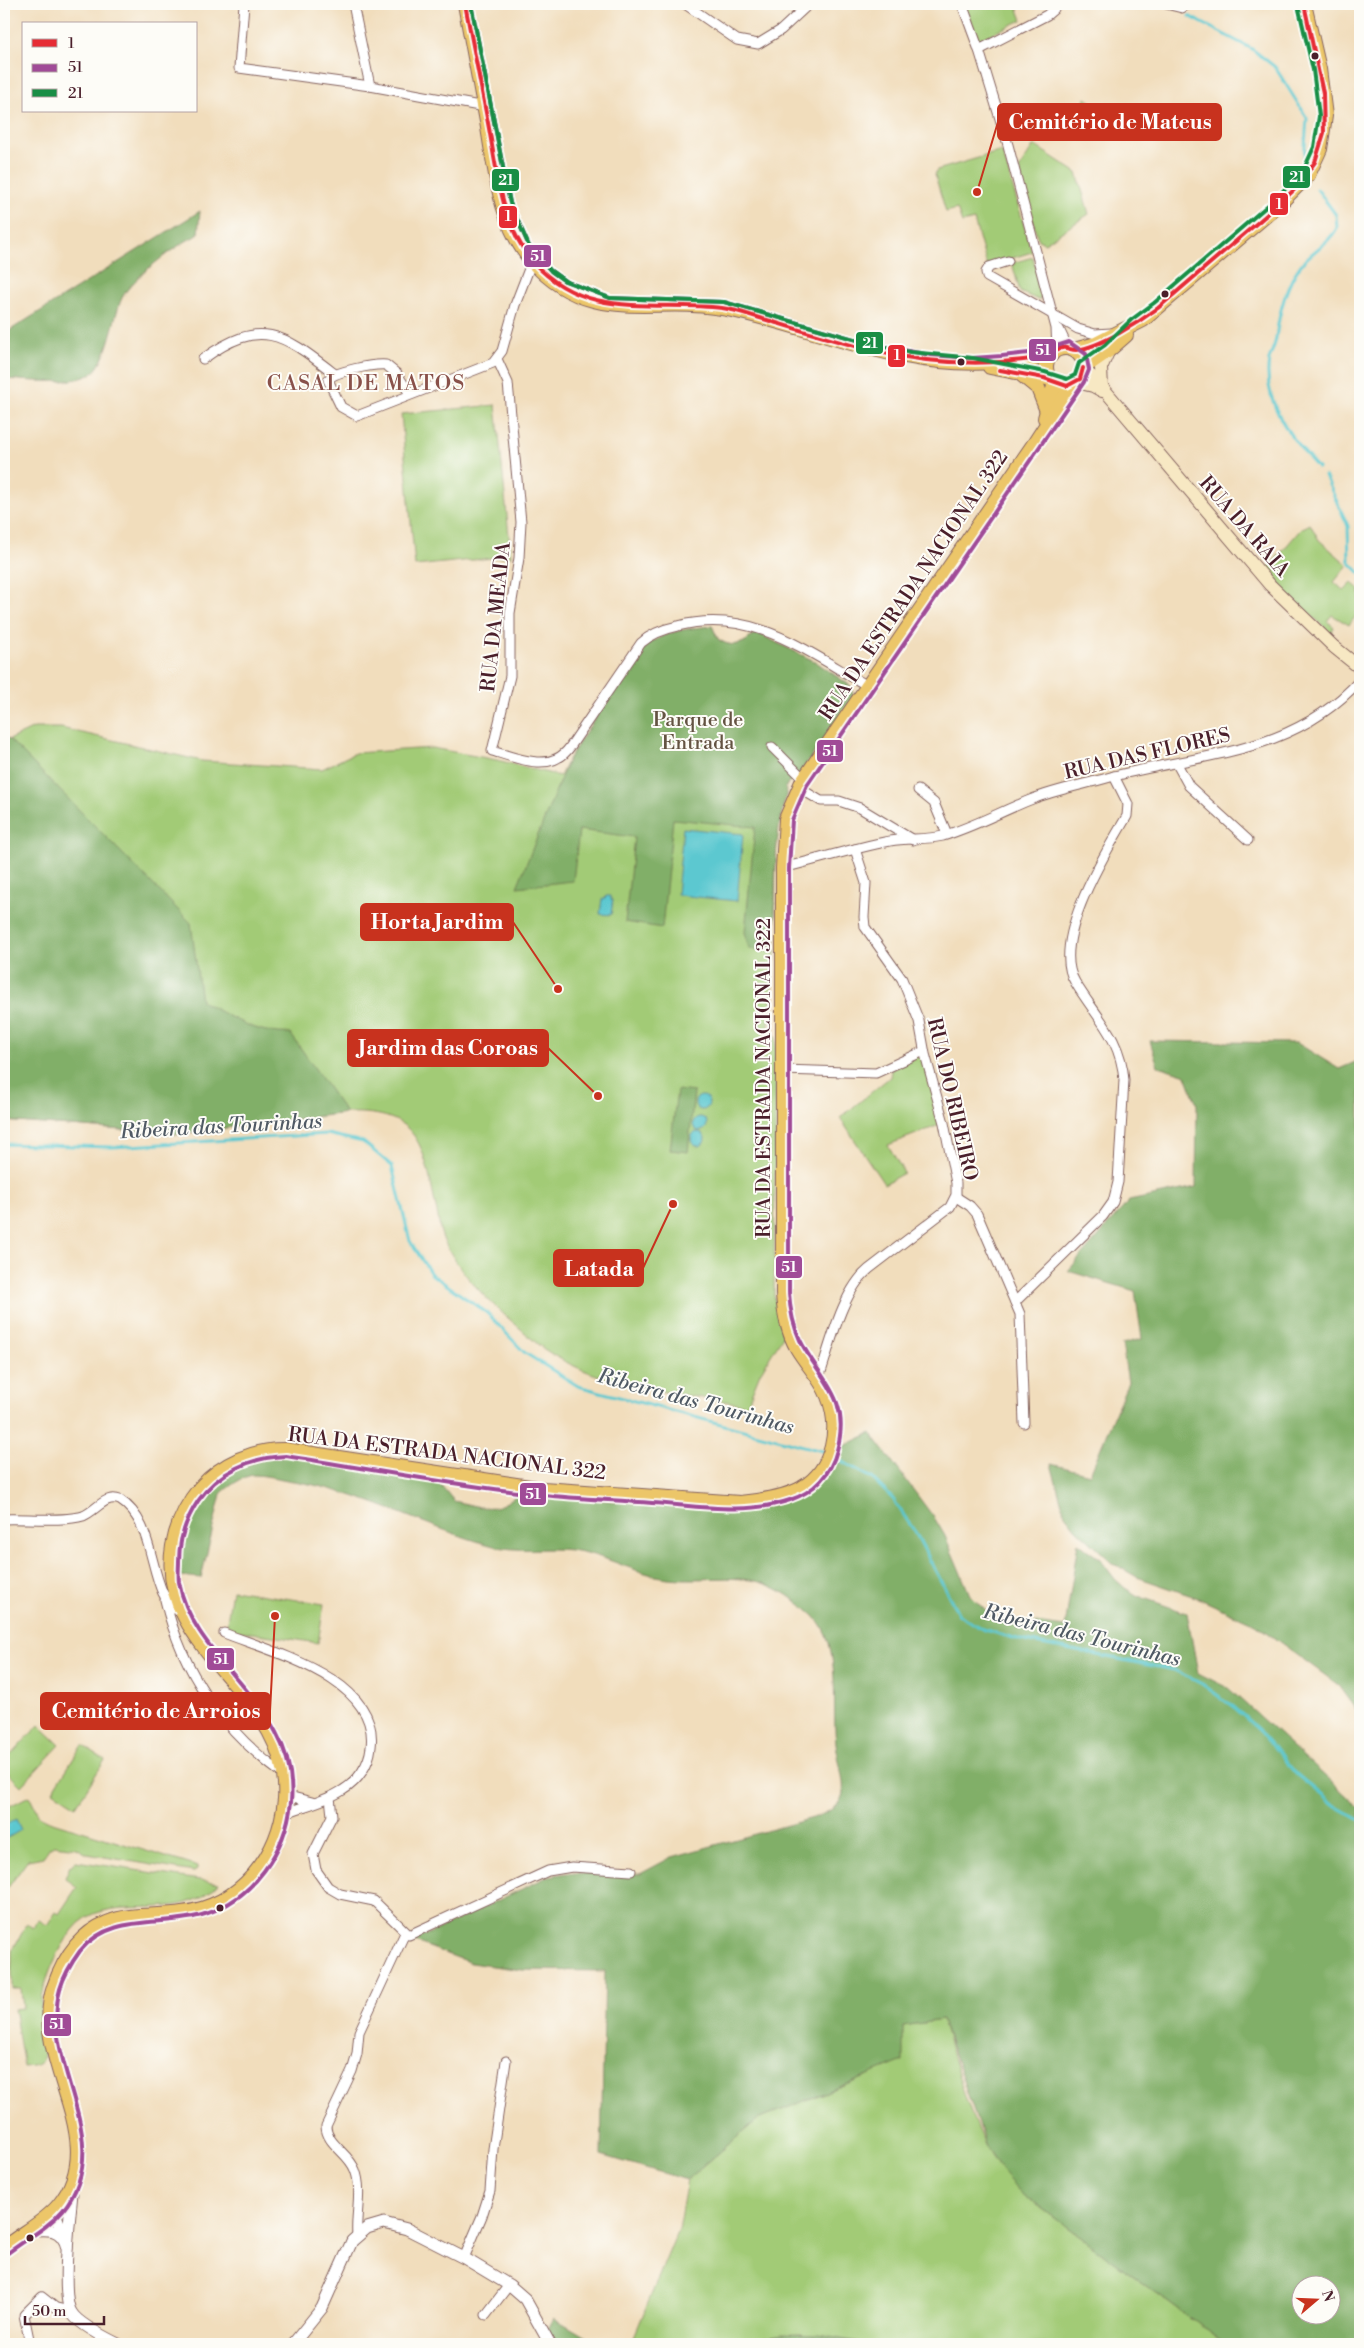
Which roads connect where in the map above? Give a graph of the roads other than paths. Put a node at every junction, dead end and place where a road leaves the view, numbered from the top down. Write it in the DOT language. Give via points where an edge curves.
graph roads {
  1 [pos="244,4"];
  2 [pos="353,4"];
  3 [pos="465,4"];
  4 [pos="685,4"];
  5 [pos="810,4"];
  6 [pos="962,4"];
  7 [pos="1054,4"];
  8 [pos="1166,4"];
  9 [pos="1188,4"];
  10 [pos="1304,4"];
  11 [pos="979,50"];
  12 [pos="370,86"];
  13 [pos="484,106"];
  14 [pos="532,261"];
  15 [pos="1008,261"];
  16 [pos="1053,315"];
  17 [pos="1135,325"];
  18 [pos="1109,350"];
  19 [pos="1063,351"];
  20 [pos="203,359"];
  21 [pos="497,359"];
  22 [pos="972,364"];
  23 [pos="1083,368"];
  24 [pos="335,374"];
  25 [pos="1020,374"];
  26 [pos="1053,381"];
  27 [pos="1074,383"];
  28 [pos="1102,387"];
  29 [pos="410,394"];
  30 [pos="1112,399"];
  31 [pos="1048,412"];
  32 [pos="1034,444"];
  33 [pos="1360,668"];
  34 [pos="1360,680"];
  35 [pos="868,686"];
  36 [pos="772,747"];
  37 [pos="1178,764"];
  38 [pos="1114,776"];
  39 [pos="801,784"];
  40 [pos="918,790"];
  41 [pos="947,834"];
  42 [pos="913,840"];
  43 [pos="1248,840"];
  44 [pos="856,849"];
  45 [pos="783,868"];
  46 [pos="924,1051"];
  47 [pos="783,1070"];
  48 [pos="956,1197"];
  49 [pos="1015,1302"];
  50 [pos="819,1378"];
  51 [pos="1024,1423"];
  52 [pos="4,1518"];
  53 [pos="162,1590"];
  54 [pos="181,1613"];
  55 [pos="224,1633"];
  56 [pos="284,1775"];
  57 [pos="285,1795"];
  58 [pos="330,1797"];
  59 [pos="312,1802"];
  60 [pos="283,1814"];
  61 [pos="631,1871"];
  62 [pos="405,1934"];
  63 [pos="506,2060"];
  64 [pos="73,2182"];
  65 [pos="54,2210"];
  66 [pos="70,2230"];
  67 [pos="27,2232"];
  68 [pos="357,2236"];
  69 [pos="4,2248"];
  70 [pos="67,2249"];
  71 [pos="464,2258"];
  72 [pos="509,2285"];
  73 [pos="70,2311"];
  74 [pos="486,2315"];
  75 [pos="30,2344"];
  76 [pos="116,2344"];
  77 [pos="293,2344"];
  78 [pos="550,2344"];
  1 -- 12 [label="street" via="239,68"];
  2 -- 12 [label="street"];
  3 -- 13 [label="main road"];
  4 -- 5 [label="street" via="737,40 758,44"];
  6 -- 11 [label="street"];
  7 -- 11 [label="street" via="1054,9 1047,15"];
  8 -- 9 [label="street" via="1182,8"];
  10 -- 17 [label="main road" via="1323,93 1324,133 1315,162 1296,188 1278,205"];
  11 -- 16 [label="street"];
  12 -- 13 [label="street"];
  13 -- 14 [label="main road" via="504,206 514,233"];
  14 -- 21 [label="street"];
  14 -- 22 [label="main road" via="562,286 609,304 723,308 874,351"];
  15 -- 16 [label="street" via="989,267 987,277"];
  16 -- 17 [label="street" via="1095,334"];
  16 -- 19 [label="street"];
  17 -- 18 [label="main road"];
  17 -- 19 [label="main road" via="1096,344"];
  18 -- 23 [label="main road"];
  18 -- 28 [label="main road" via="1101,368"];
  19 -- 22 [label="main road" via="1032,359"];
  19 -- 23 [label="main road" via="1081,358"];
  19 -- 26 [label="main road" via="1047,363"];
  20 -- 24 [label="street" via="240,338 263,335 292,342"];
  21 -- 29 [label="street"];
  21 -- 35 [label="street, RUA DA MEADA" via="508,386 521,522 510,613 510,676 492,751 538,762 559,759 641,643 654,633 689,623 725,620 757,627"];
  22 -- 25 [label="main road"];
  23 -- 27 [label="main road"];
  23 -- 28 [label="main road, RUA DA RAIA"];
  24 -- 29 [label="street" via="386,365 397,374"];
  24 -- 29 [label="street" via="328,378 329,386 341,407 354,415 366,414"];
  25 -- 26 [label="main road"];
  25 -- 31 [label="main road" via="1038,388"];
  26 -- 27 [label="main road" via="1061,385"];
  26 -- 31 [label="main road"];
  27 -- 30 [label="main road" via="1096,387"];
  27 -- 32 [label="main road"];
  28 -- 30 [label="main road, RUA DA RAIA"];
  30 -- 33 [label="main road, RUA DA RAIA" via="1270,586"];
  31 -- 32 [label="main road"];
  32 -- 35 [label="main road, RUA DA ESTRADA NACIONAL 322"];
  34 -- 37 [label="street, RUA DAS FLORES" via="1339,700 1287,732 1229,753"];
  35 -- 39 [label="main road, RUA DA ESTRADA NACIONAL 322"];
  36 -- 39 [label="street"];
  37 -- 38 [label="street, RUA DAS FLORES" via="1153,766"];
  37 -- 43 [label="street" via="1190,786"];
  38 -- 41 [label="street, RUA DAS FLORES" via="1038,797 989,820"];
  38 -- 49 [label="street" via="1128,804 1127,816 1089,882 1075,923 1068,962 1076,984 1108,1030 1122,1066 1124,1080 1116,1196 1104,1216"];
  39 -- 42 [label="street" via="819,800 840,801 862,809"];
  39 -- 45 [label="main road, RUA DA ESTRADA NACIONAL 322" via="786,819"];
  40 -- 41 [label="street" via="934,803"];
  41 -- 42 [label="street, RUA DAS FLORES"];
  42 -- 44 [label="street, RUA DAS FLORES" via="895,840"];
  44 -- 45 [label="street, RUA DAS FLORES"];
  44 -- 46 [label="street, RUA DO RIBEIRO" via="866,883 865,925 907,988 919,1021"];
  45 -- 47 [label="main road, RUA DA ESTRADA NACIONAL 322"];
  46 -- 47 [label="street" via="876,1073"];
  46 -- 48 [label="street, RUA DO RIBEIRO" via="945,1127"];
  47 -- 50 [label="main road, RUA DA ESTRADA NACIONAL 322" via="783,1300 793,1340"];
  48 -- 49 [label="street" via="977,1214"];
  48 -- 50 [label="street, RUA DO RIBEIRO" via="944,1211 858,1280 843,1310"];
  49 -- 51 [label="street" via="1022,1323"];
  50 -- 54 [label="main road, RUA DA ESTRADA NACIONAL 322" via="834,1415 830,1452 815,1477 796,1491 763,1500 732,1502 543,1489 299,1451 273,1450 256,1454 228,1465 211,1477 191,1500 181,1519 174,1541 171,1570"];
  52 -- 53 [label="street" via="75,1518 88,1514 108,1499 120,1500 141,1523"];
  53 -- 54 [label="street" via="171,1605"];
  53 -- 56 [label="street" via="178,1644 197,1682 239,1735"];
  54 -- 56 [label="main road, RUA DA ESTRADA NACIONAL 322" via="266,1724 278,1750"];
  55 -- 58 [label="street" via="317,1671 361,1704 372,1735 369,1759 352,1784"];
  56 -- 57 [label="main road, RUA DA ESTRADA NACIONAL 322"];
  57 -- 59 [label="street"];
  57 -- 60 [label="main road, RUA DA ESTRADA NACIONAL 322"];
  58 -- 59 [label="street"];
  58 -- 62 [label="street" via="332,1816 314,1854 319,1876 336,1892 377,1903"];
  59 -- 60 [label="street"];
  60 -- 64 [label="main road, RUA DA ESTRADA NACIONAL 322" via="277,1838 266,1860 232,1894 189,1912 123,1918 106,1923 79,1942 66,1960 52,1992 48,2015 78,2139 78,2162"];
  61 -- 62 [label="street" via="572,1866 552,1869 415,1934"];
  62 -- 68 [label="street" via="360,2032 352,2072 326,2126 328,2136 349,2159 357,2175"];
  63 -- 71 [label="street" via="490,2191"];
  64 -- 65 [label="main road, RUA DA ESTRADA NACIONAL 322"];
  64 -- 66 [label="street"];
  65 -- 66 [label="street" via="64,2214"];
  65 -- 67 [label="main road, RUA DA ESTRADA NACIONAL 322"];
  65 -- 70 [label="street"];
  66 -- 70 [label="street"];
  67 -- 69 [label="main road, RUA DA ESTRADA NACIONAL 322"];
  67 -- 70 [label="street" via="54,2230 61,2234"];
  68 -- 71 [label="street" via="373,2225 389,2223"];
  68 -- 77 [label="street" via="348,2247 322,2308"];
  70 -- 73 [label="street" via="66,2295"];
  71 -- 72 [label="street"];
  72 -- 74 [label="street"];
  72 -- 78 [label="street" via="525,2299"];
  73 -- 75 [label="street" via="56,2308 42,2297 24,2315"];
  73 -- 76 [label="street"];
}
